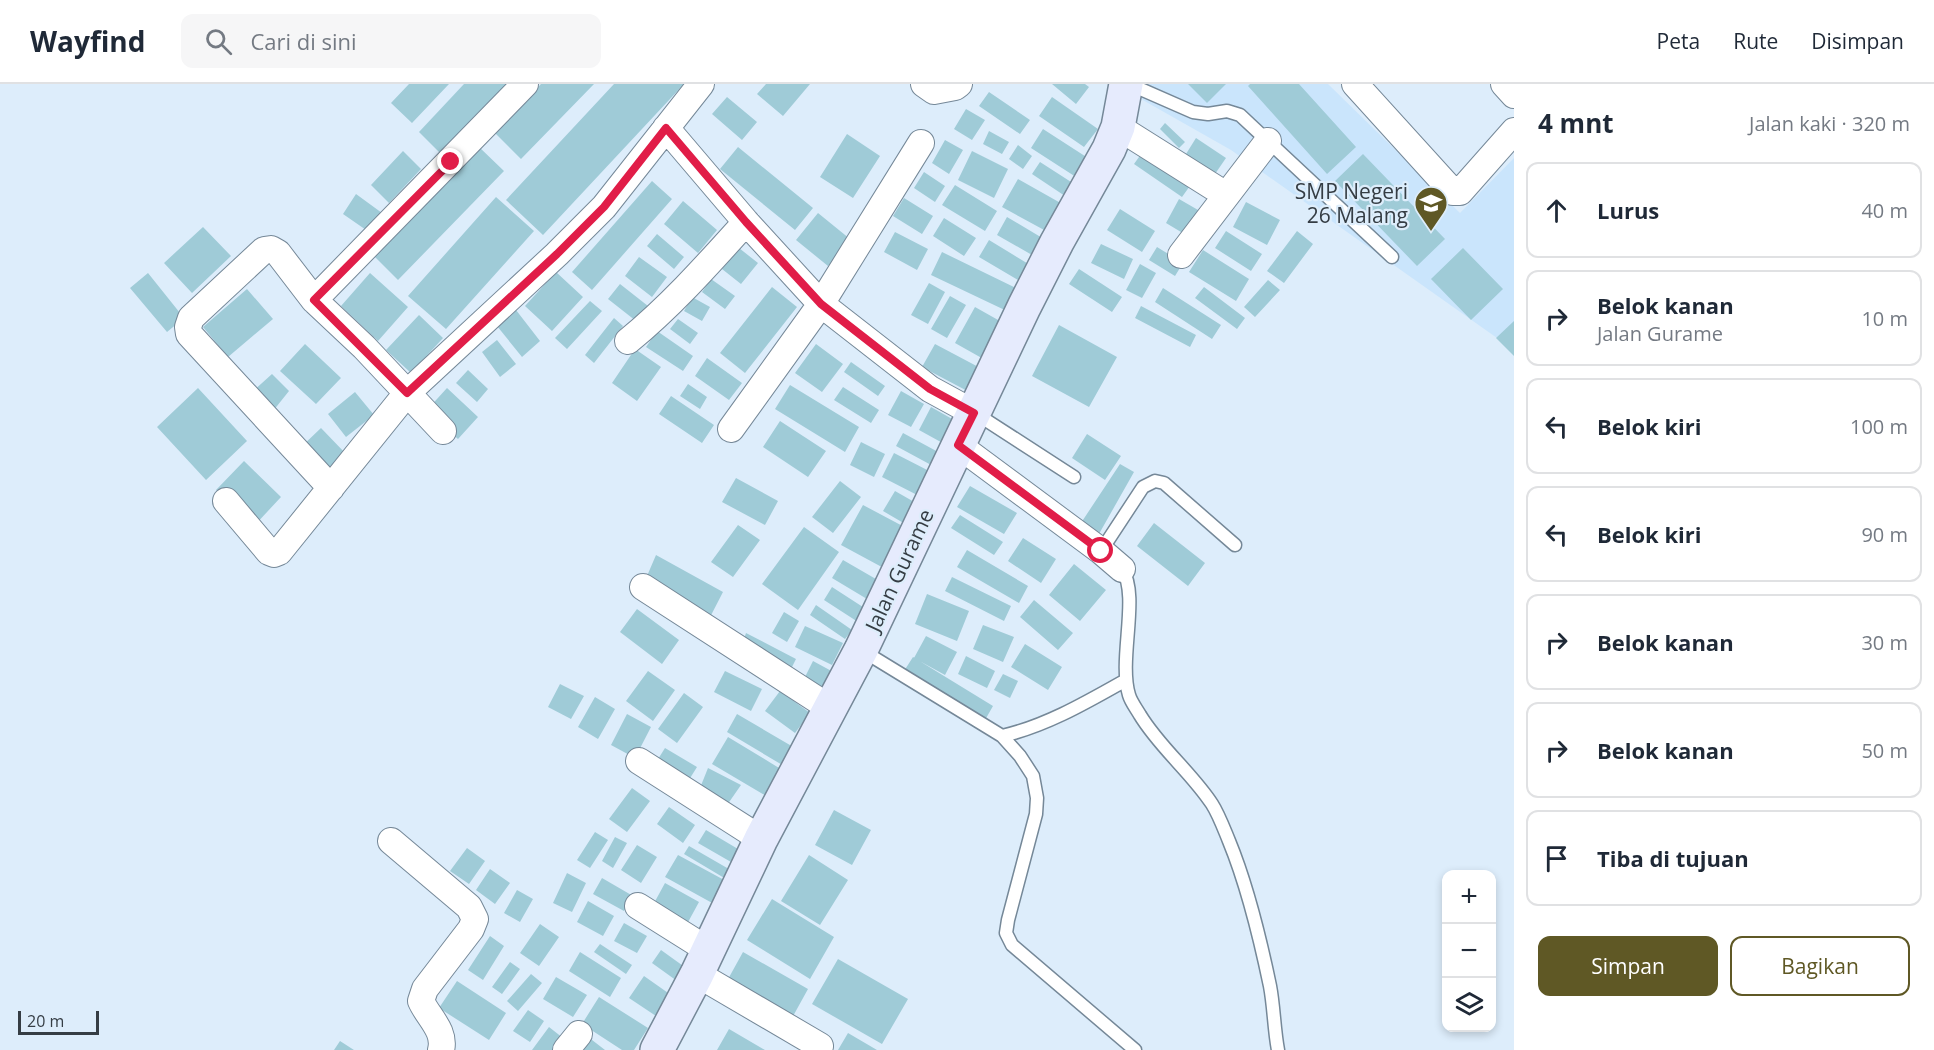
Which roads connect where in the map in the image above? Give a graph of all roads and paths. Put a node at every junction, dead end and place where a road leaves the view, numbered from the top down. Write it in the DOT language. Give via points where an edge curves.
graph roads {
  1 [pos="525,84"];
  2 [pos="701,84"];
  3 [pos="924,84"];
  4 [pos="959,84"];
  5 [pos="1127,84"];
  6 [pos="1355,84"];
  7 [pos="1504,84"];
  8 [pos="1514,95"];
  9 [pos="1118,127"];
  10 [pos="666,128"];
  11 [pos="1514,130"];
  12 [pos="1268,141"];
  13 [pos="921,143"];
  14 [pos="1226,195"];
  15 [pos="746,222"];
  16 [pos="1181,255"];
  17 [pos="1392,257"];
  18 [pos="314,300"];
  19 [pos="821,304"];
  20 [pos="628,340"];
  21 [pos="407,393"];
  22 [pos="974,413"];
  23 [pos="731,429"];
  24 [pos="443,431"];
  25 [pos="958,445"];
  26 [pos="1074,477"];
  27 [pos="331,488"];
  28 [pos="226,501"];
  29 [pos="1235,545"];
  30 [pos="1101,551"];
  31 [pos="1122,569"];
  32 [pos="643,587"];
  33 [pos="861,650"];
  34 [pos="1126,680"];
  35 [pos="830,708"];
  36 [pos="1002,736"];
  37 [pos="639,761"];
  38 [pos="761,839"];
  39 [pos="391,841"];
  40 [pos="638,906"];
  41 [pos="703,962"];
  42 [pos="820,1046"];
  43 [pos="441,1050"];
  44 [pos="657,1050"];
  45 [pos="1135,1050"];
  46 [pos="1278,1050"];
  1 -- 18 [label="street"];
  2 -- 10 [label="street"];
  3 -- 4 [label="street" via="934,91"];
  5 -- 9 [label="street, Jalan Gurame"];
  5 -- 12 [label="lane" via="1193,112 1227,111 1240,115"];
  6 -- 11 [label="street" via="1453,192 1460,192"];
  7 -- 8 [label="street"];
  9 -- 14 [label="street"];
  9 -- 22 [label="street, Jalan Gurame"];
  10 -- 15 [label="street"];
  10 -- 21 [label="street" via="604,207"];
  12 -- 14 [label="street"];
  12 -- 17 [label="lane"];
  13 -- 19 [label="street"];
  14 -- 16 [label="street"];
  15 -- 19 [label="street"];
  15 -- 20 [label="street" via="670,304"];
  18 -- 21 [label="street"];
  18 -- 27 [label="street" via="278,253 264,250 191,318 188,327 189,334"];
  19 -- 22 [label="street" via="930,389"];
  19 -- 23 [label="street"];
  21 -- 24 [label="street"];
  21 -- 27 [label="street"];
  22 -- 25 [label="street, Jalan Gurame"];
  22 -- 26 [label="lane"];
  25 -- 30 [label="street"];
  25 -- 33 [label="street, Jalan Gurame"];
  27 -- 28 [label="street" via="274,554"];
  29 -- 30 [label="lane" via="1164,483 1155,481 1143,487"];
  30 -- 31 [label="street"];
  31 -- 34 [label="lane" via="1128,586"];
  32 -- 35 [label="street"];
  33 -- 35 [label="street, Jalan Gurame"];
  33 -- 36 [label="lane"];
  34 -- 36 [label="lane" via="1024,731"];
  34 -- 46 [label="lane" via="1130,698 1150,732 1213,805 1234,853 1270,988"];
  35 -- 38 [label="street, Jalan Gurame"];
  36 -- 45 [label="lane" via="1033,776 1037,798 1006,933 1012,945"];
  37 -- 38 [label="street"];
  38 -- 41 [label="street, Jalan Gurame"];
  39 -- 43 [label="street" via="468,907 475,919 425,989 421,1001 438,1027"];
  40 -- 41 [label="street"];
  41 -- 42 [label="street"];
  41 -- 44 [label="street, Jalan Gurame"];
}
